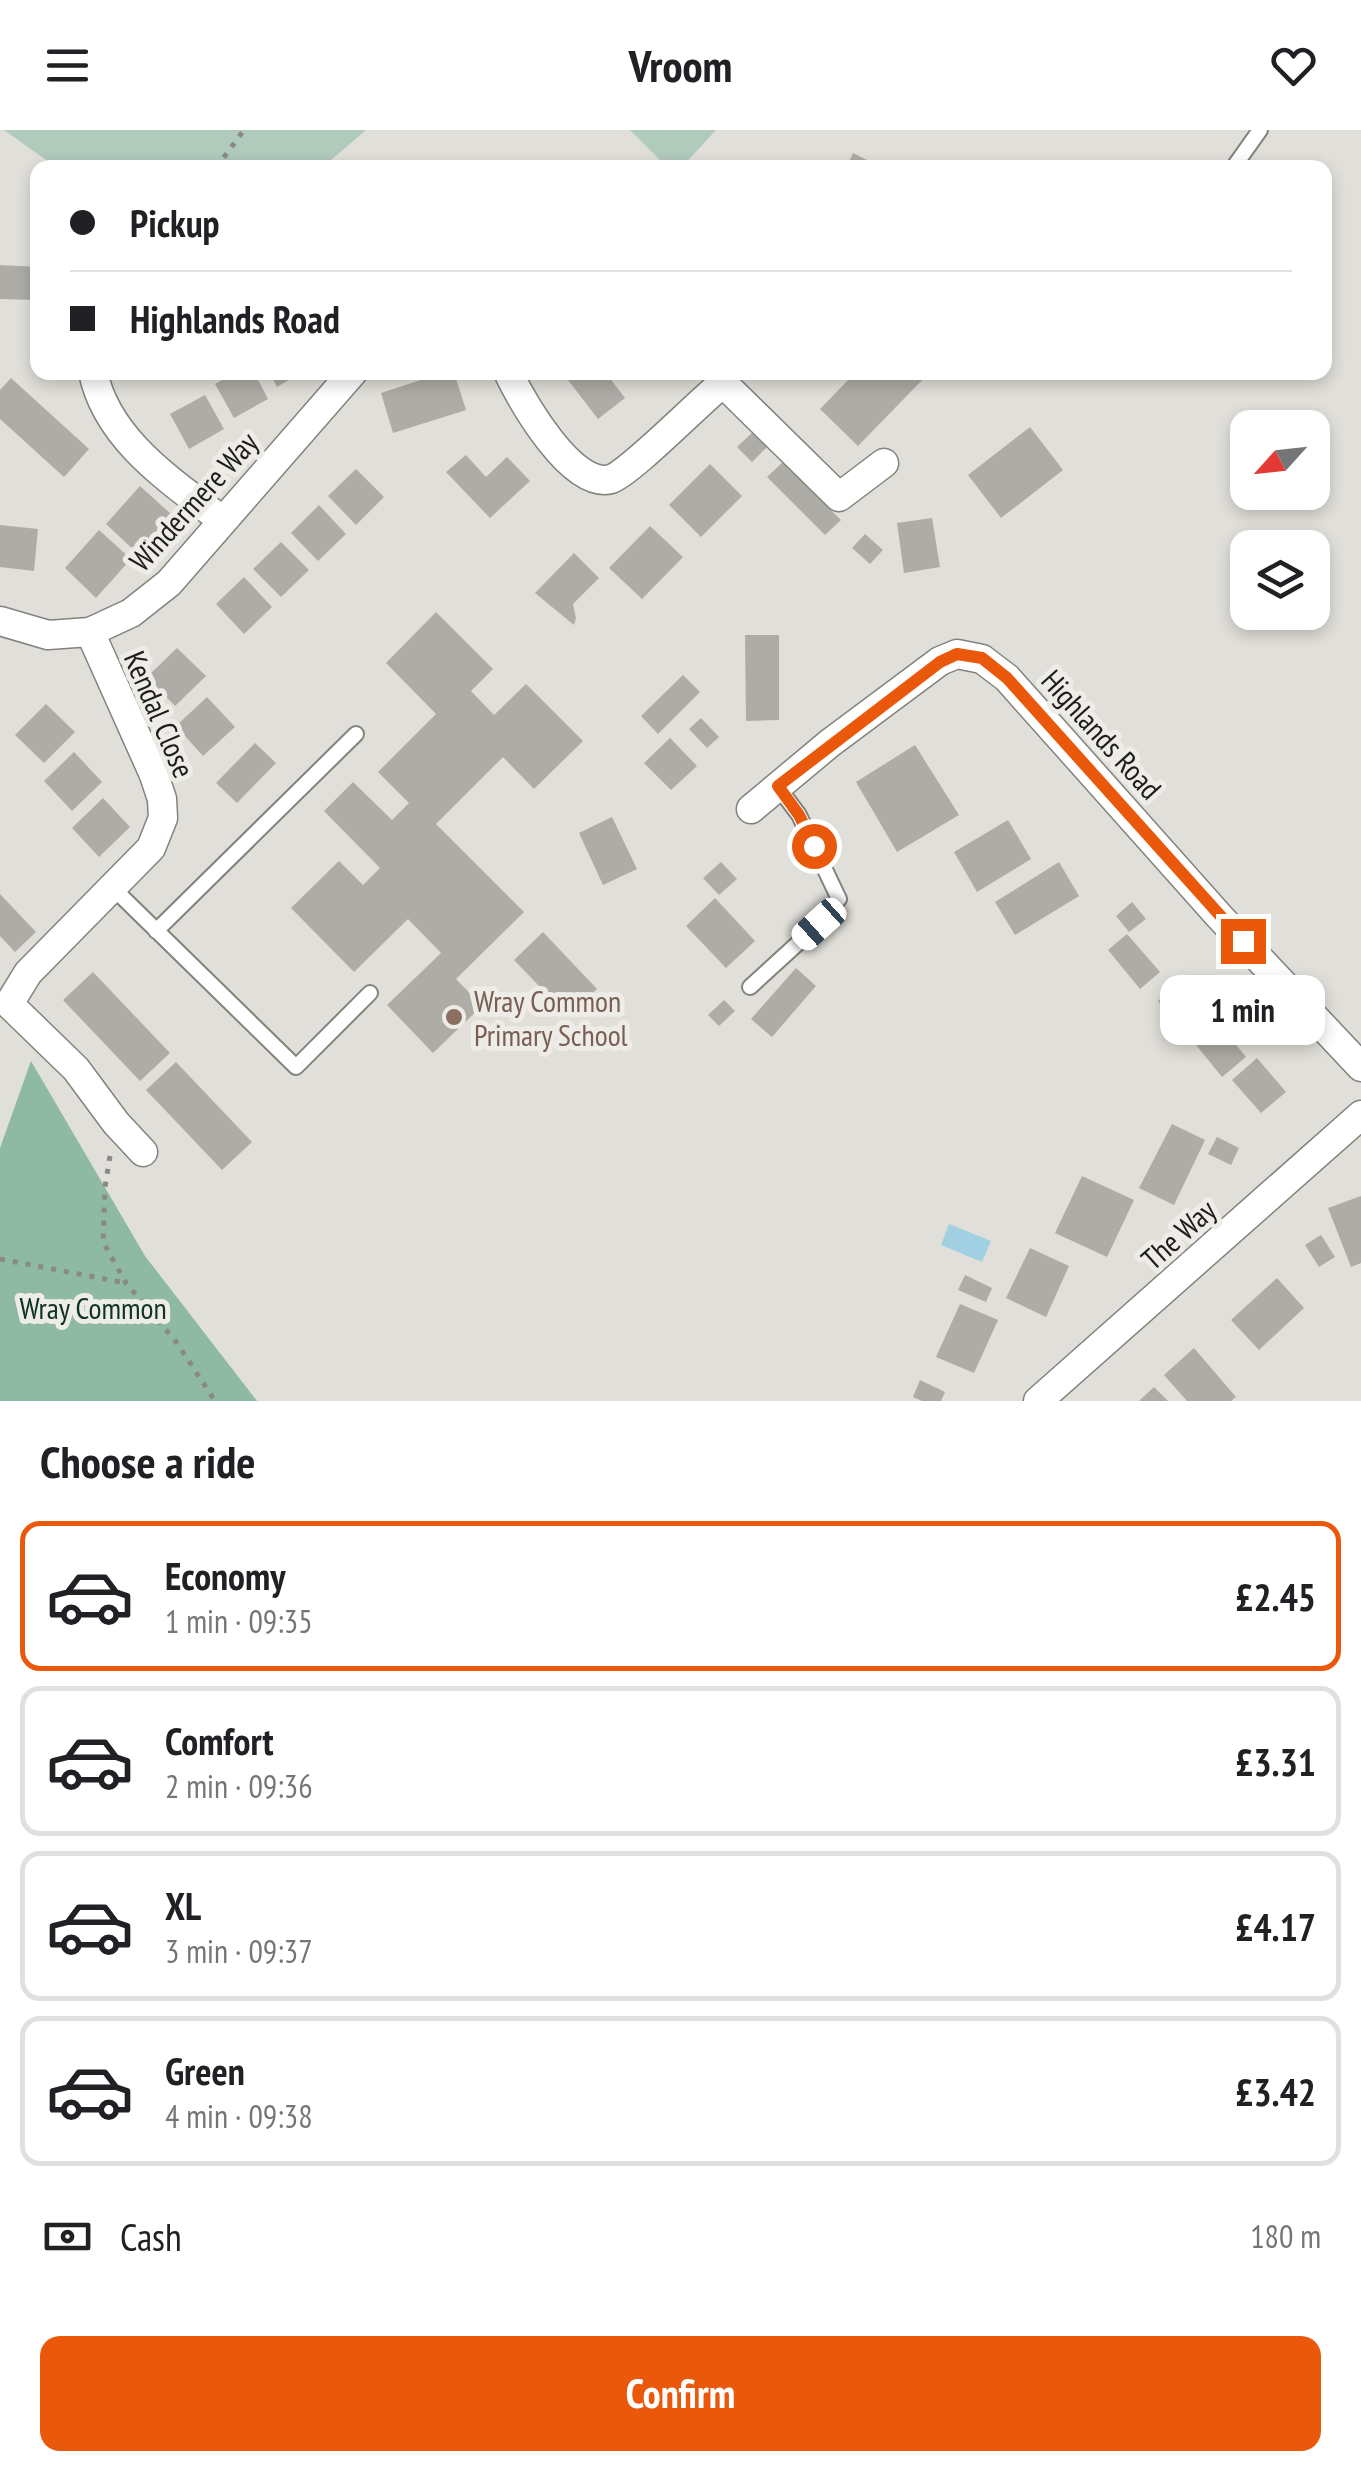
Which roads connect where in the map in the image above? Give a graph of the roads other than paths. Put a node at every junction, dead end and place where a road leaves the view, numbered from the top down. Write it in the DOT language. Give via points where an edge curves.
graph roads {
  1 [pos="1260,130"];
  2 [pos="1239,160"];
  3 [pos="94,380"];
  4 [pos="346,380"];
  5 [pos="512,380"];
  6 [pos="884,464"];
  7 [pos="222,520"];
  8 [pos="0,621"];
  9 [pos="90,632"];
  10 [pos="356,734"];
  11 [pos="778,786"];
  12 [pos="751,809"];
  13 [pos="113,888"];
  14 [pos="156,931"];
  15 [pos="750,987"];
  16 [pos="370,993"];
  17 [pos="5,1002"];
  18 [pos="1361,1066"];
  19 [pos="1361,1115"];
  20 [pos="143,1152"];
  21 [pos="1038,1401"];
  1 -- 2 [label="lane"];
  3 -- 7 [label="street" via="126,441"];
  4 -- 7 [label="street, Windermere Way"];
  5 -- 6 [label="street" via="563,454 582,474 600,480 624,472 723,382 839,497"];
  7 -- 9 [label="street, Windermere Way" via="168,583 131,613"];
  8 -- 9 [label="street, Windermere Way" via="48,634"];
  9 -- 13 [label="street, Kendal Close" via="162,799 163,818 151,848"];
  10 -- 14 [label="lane"];
  11 -- 12 [label="street, Highlands Road"];
  11 -- 15 [label="lane" via="838,899"];
  11 -- 18 [label="street, Highlands Road" via="940,662 957,654 982,658"];
  13 -- 14 [label="lane"];
  13 -- 17 [label="street, Kendal Close"];
  14 -- 16 [label="lane" via="296,1067"];
  17 -- 20 [label="street, Kendal Close" via="76,1070"];
  19 -- 21 [label="street, The Way"];
}
